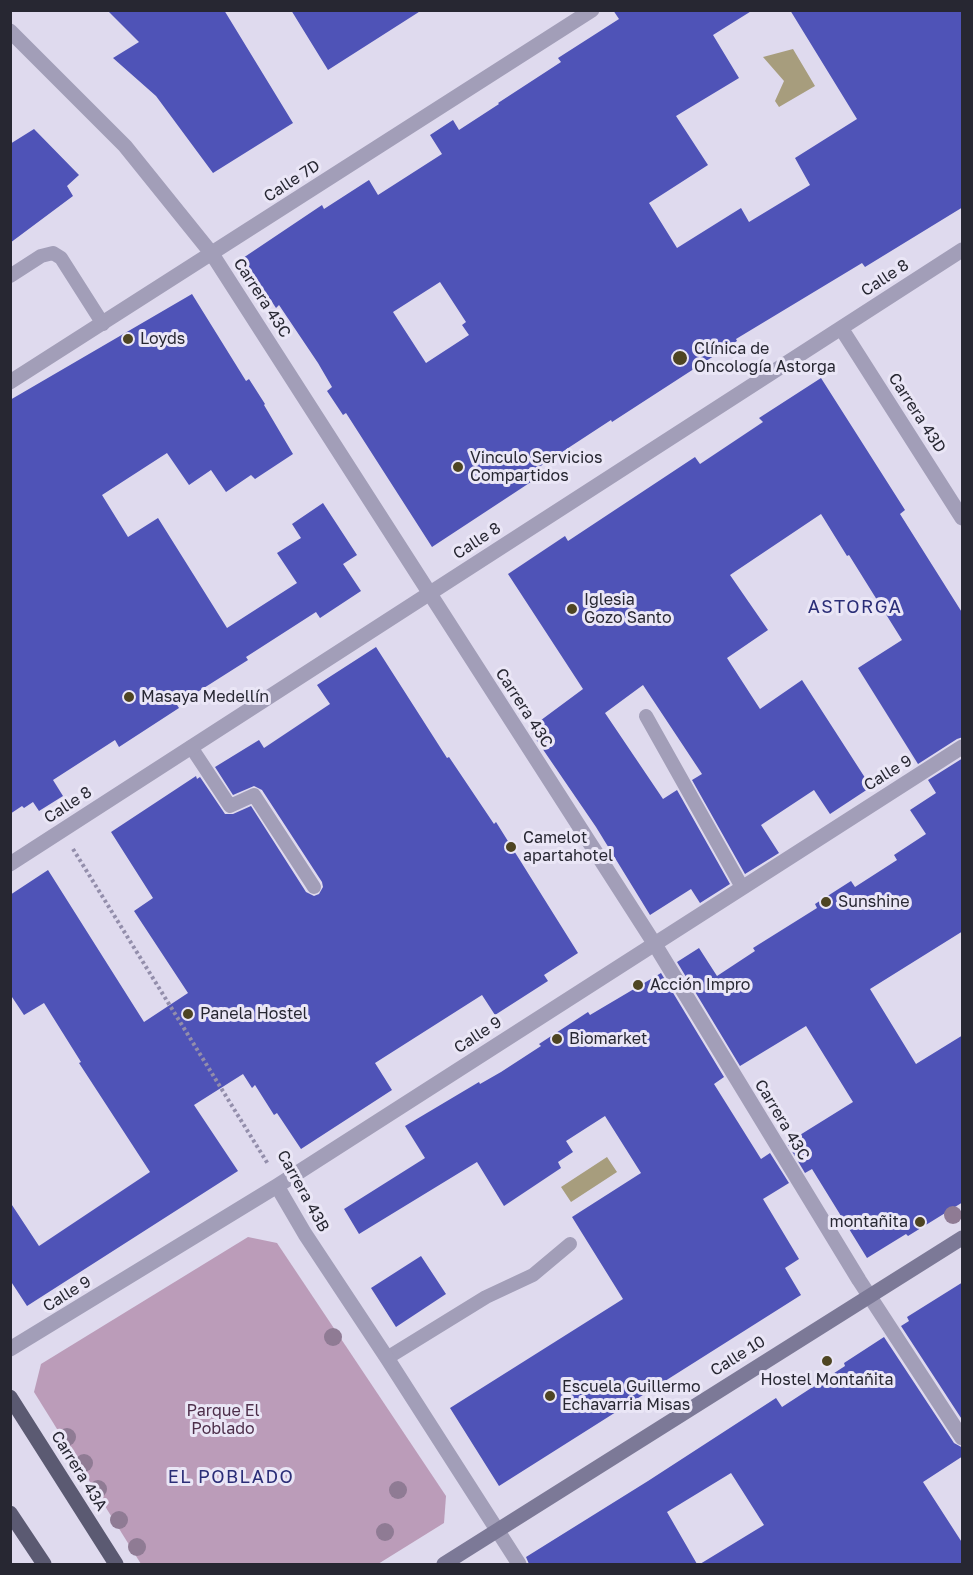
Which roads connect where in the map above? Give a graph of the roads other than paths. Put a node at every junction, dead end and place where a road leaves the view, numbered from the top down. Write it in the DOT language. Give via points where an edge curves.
graph roads {
  1 [pos="592,10"];
  2 [pos="10,32"];
  3 [pos="963,250"];
  4 [pos="212,254"];
  5 [pos="10,276"];
  6 [pos="103,324"];
  7 [pos="841,328"];
  8 [pos="10,382"];
  9 [pos="963,518"];
  10 [pos="430,593"];
  11 [pos="645,716"];
  12 [pos="191,747"];
  13 [pos="963,747"];
  14 [pos="10,864"];
  15 [pos="314,887"];
  16 [pos="742,887"];
  17 [pos="654,944"];
  18 [pos="277,1186"];
  19 [pos="963,1238"];
  20 [pos="570,1244"];
  21 [pos="869,1296"];
  22 [pos="10,1349"];
  23 [pos="387,1359"];
  24 [pos="10,1398"];
  25 [pos="963,1438"];
  26 [pos="10,1513"];
  27 [pos="497,1530"];
  28 [pos="45,1564"];
  29 [pos="116,1564"];
  30 [pos="444,1564"];
  31 [pos="519,1564"];
  1 -- 4 [label="street, Calle 7D"];
  2 -- 4 [label="street, Carrera 43C" via="125,146"];
  3 -- 7 [label="street, Calle 8"];
  4 -- 6 [label="street, Calle 7D"];
  4 -- 10 [label="street, Carrera 43C"];
  5 -- 6 [label="lane" via="41,256 53,253 61,258"];
  6 -- 8 [label="street, Calle 7D"];
  7 -- 9 [label="street, Carrera 43D"];
  7 -- 10 [label="street, Calle 8"];
  10 -- 12 [label="street, Calle 8"];
  10 -- 17 [label="street, Carrera 43C"];
  11 -- 16 [label="lane"];
  12 -- 14 [label="street, Calle 8"];
  12 -- 15 [label="lane" via="230,806 254,795"];
  13 -- 16 [label="street, Calle 9"];
  16 -- 17 [label="street, Calle 9"];
  17 -- 18 [label="street, Calle 9"];
  17 -- 21 [label="street, Carrera 43C"];
  18 -- 22 [label="street, Calle 9"];
  18 -- 23 [label="street, Carrera 43B"];
  19 -- 21 [label="main road, Calle 10"];
  20 -- 23 [label="lane" via="533,1275 486,1298"];
  21 -- 25 [label="street, Carrera 43C"];
  21 -- 27 [label="main road, Calle 10"];
  23 -- 27 [label="street, Carrera 43B"];
  24 -- 29 [label="main road, Carrera 43A"];
  26 -- 28 [label="main road"];
  27 -- 30 [label="main road, Calle 10"];
  27 -- 31 [label="street, Carrera 43B"];
}
